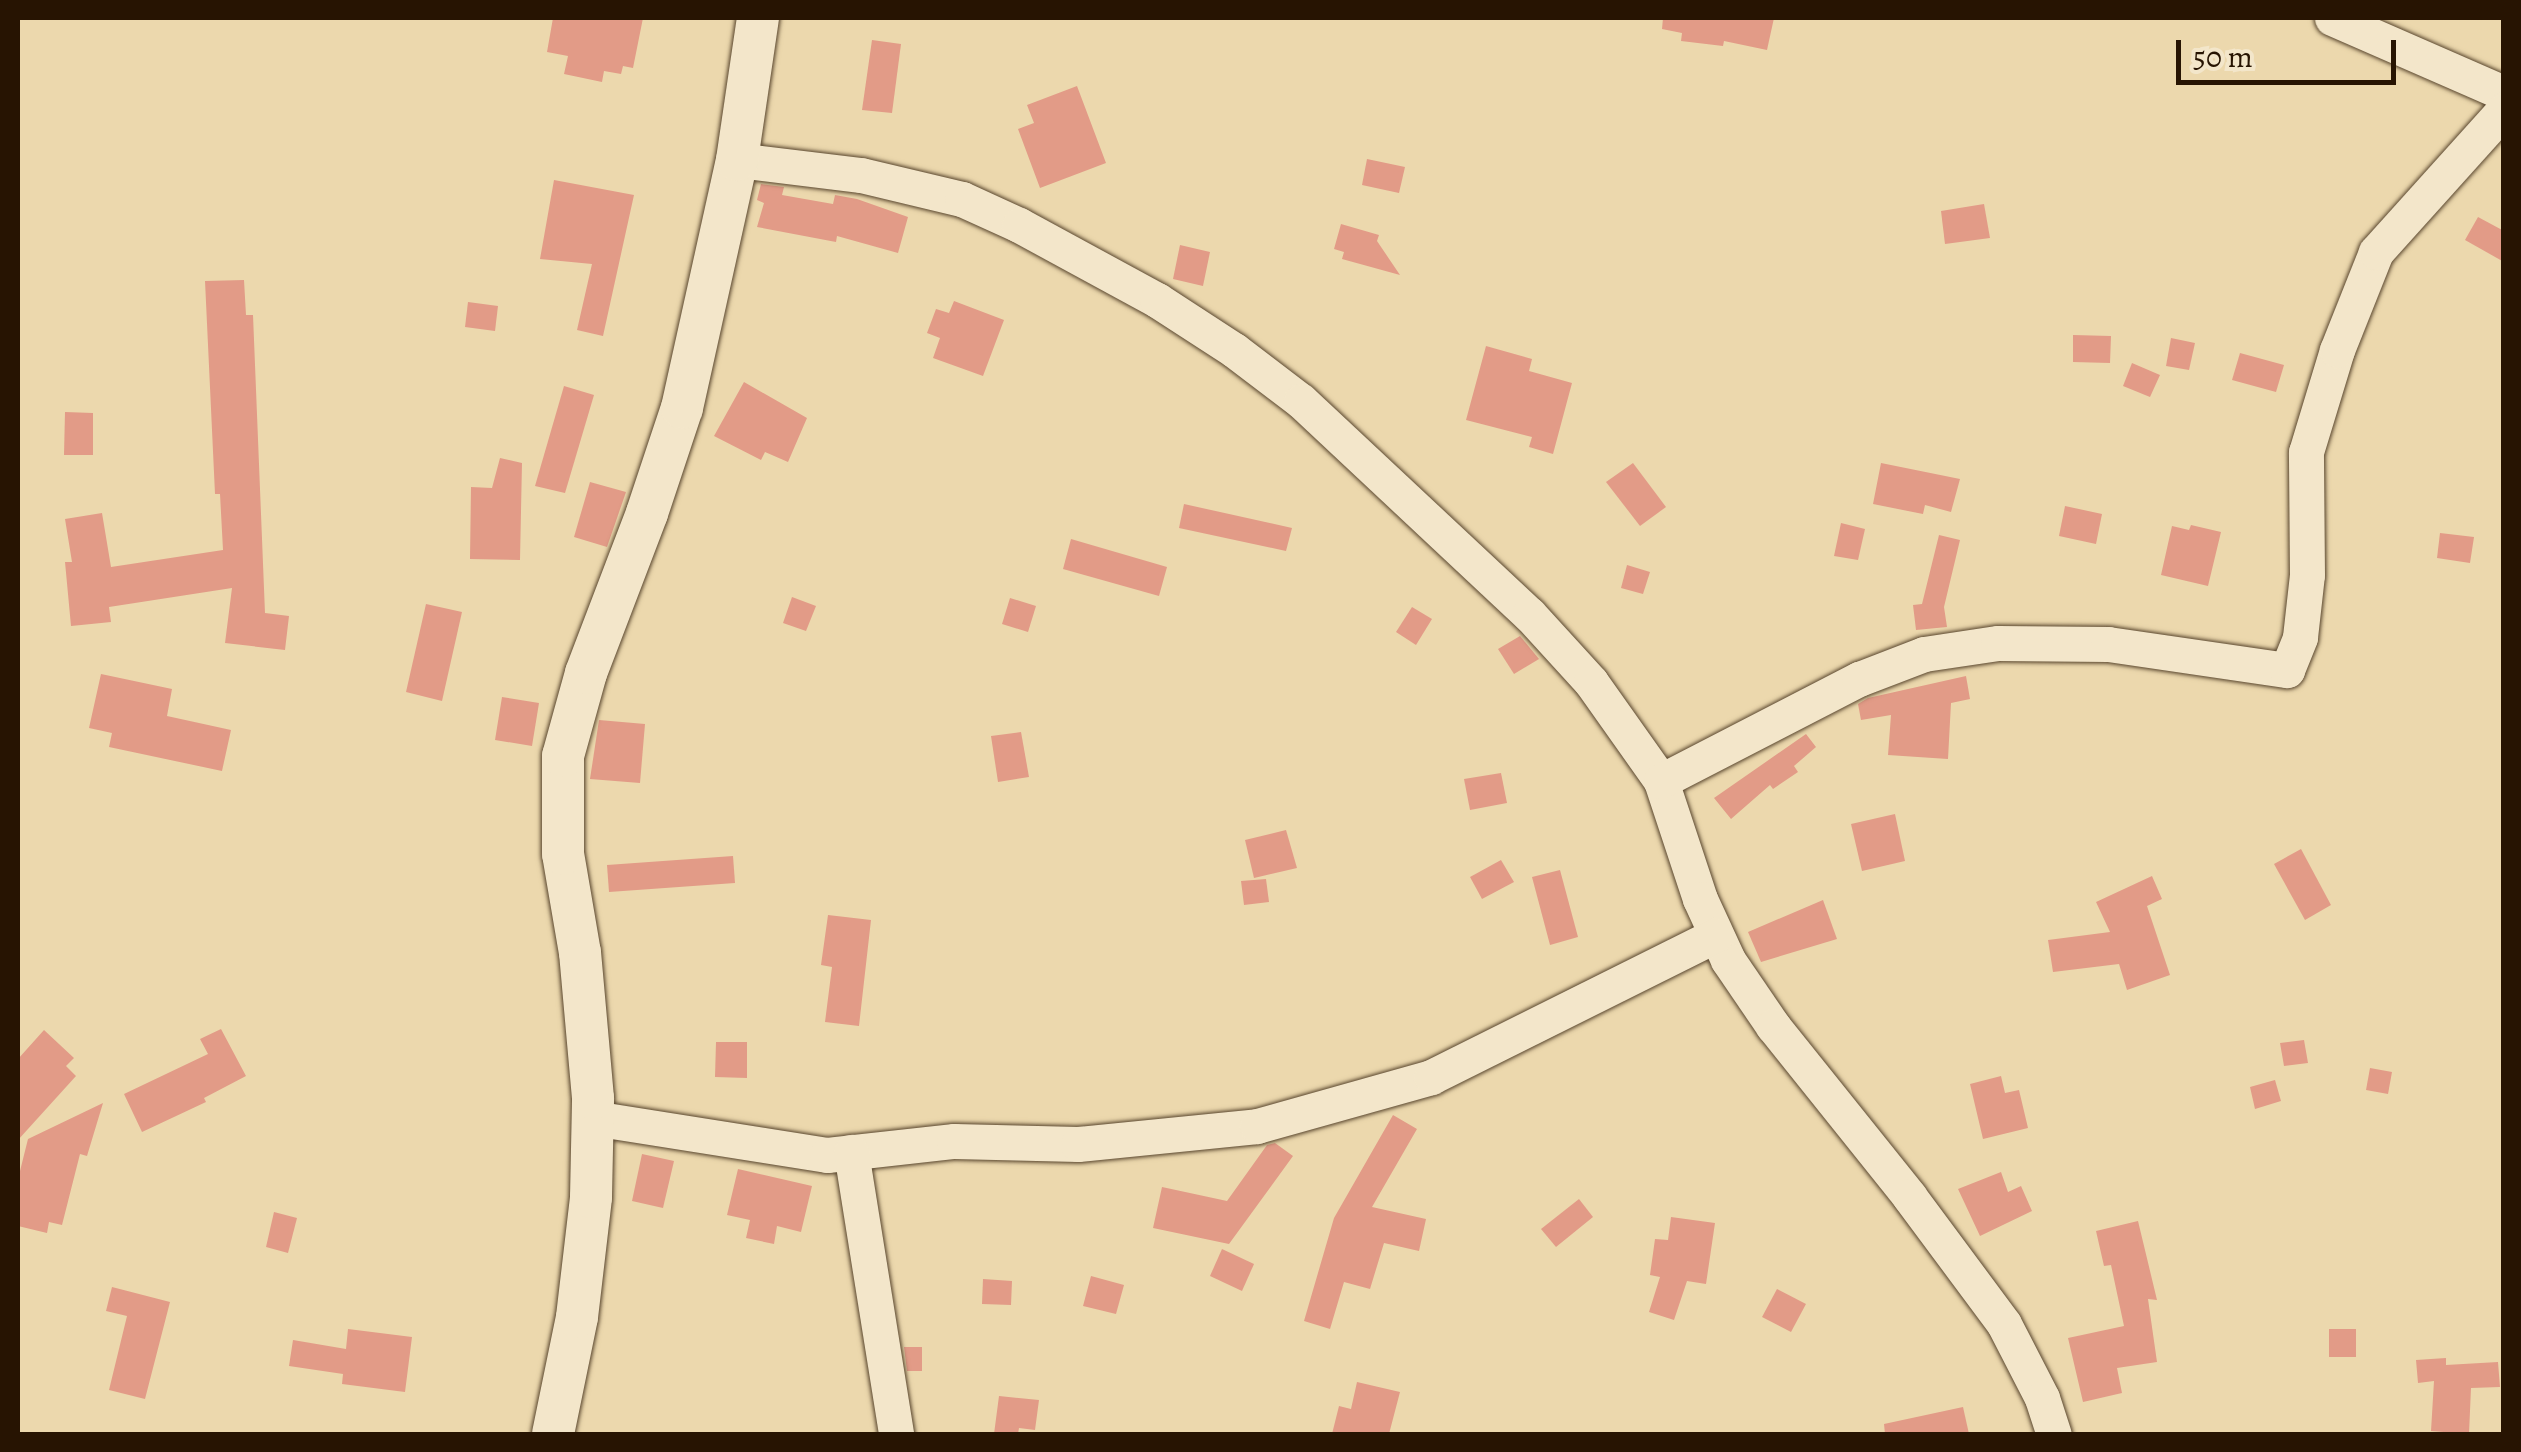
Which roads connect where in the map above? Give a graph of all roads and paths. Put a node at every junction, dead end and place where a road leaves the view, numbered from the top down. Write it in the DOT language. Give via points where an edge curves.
graph roads {
  1 [pos="758,18"];
  2 [pos="2332,18"];
  3 [pos="2504,92"];
  4 [pos="2504,110"];
  5 [pos="737,160"];
  6 [pos="1660,781"];
  7 [pos="1716,935"];
  8 [pos="592,1118"];
  9 [pos="850,1152"];
  10 [pos="553,1434"];
  11 [pos="896,1434"];
  12 [pos="2054,1434"];
  1 -- 5 [label="street"];
  2 -- 3 [label="street"];
  4 -- 6 [label="street" via="2376,252 2337,350 2306,452 2308,574 2300,637 2287,670 2108,644 1998,643 1924,654 1859,679"];
  5 -- 6 [label="street" via="861,175 962,199 1158,300 1234,350 1366,458 1529,614 1591,682"];
  5 -- 8 [label="street" via="682,408 586,673 563,756 563,854 580,953"];
  6 -- 7 [label="street"];
  7 -- 9 [label="street" via="1431,1077 1257,1126 1078,1144 954,1142"];
  7 -- 12 [label="street" via="1773,1026 2004,1324"];
  8 -- 9 [label="street" via="769,1149"];
  8 -- 10 [label="street" via="577,1317"];
  9 -- 11 [label="street"];
}
